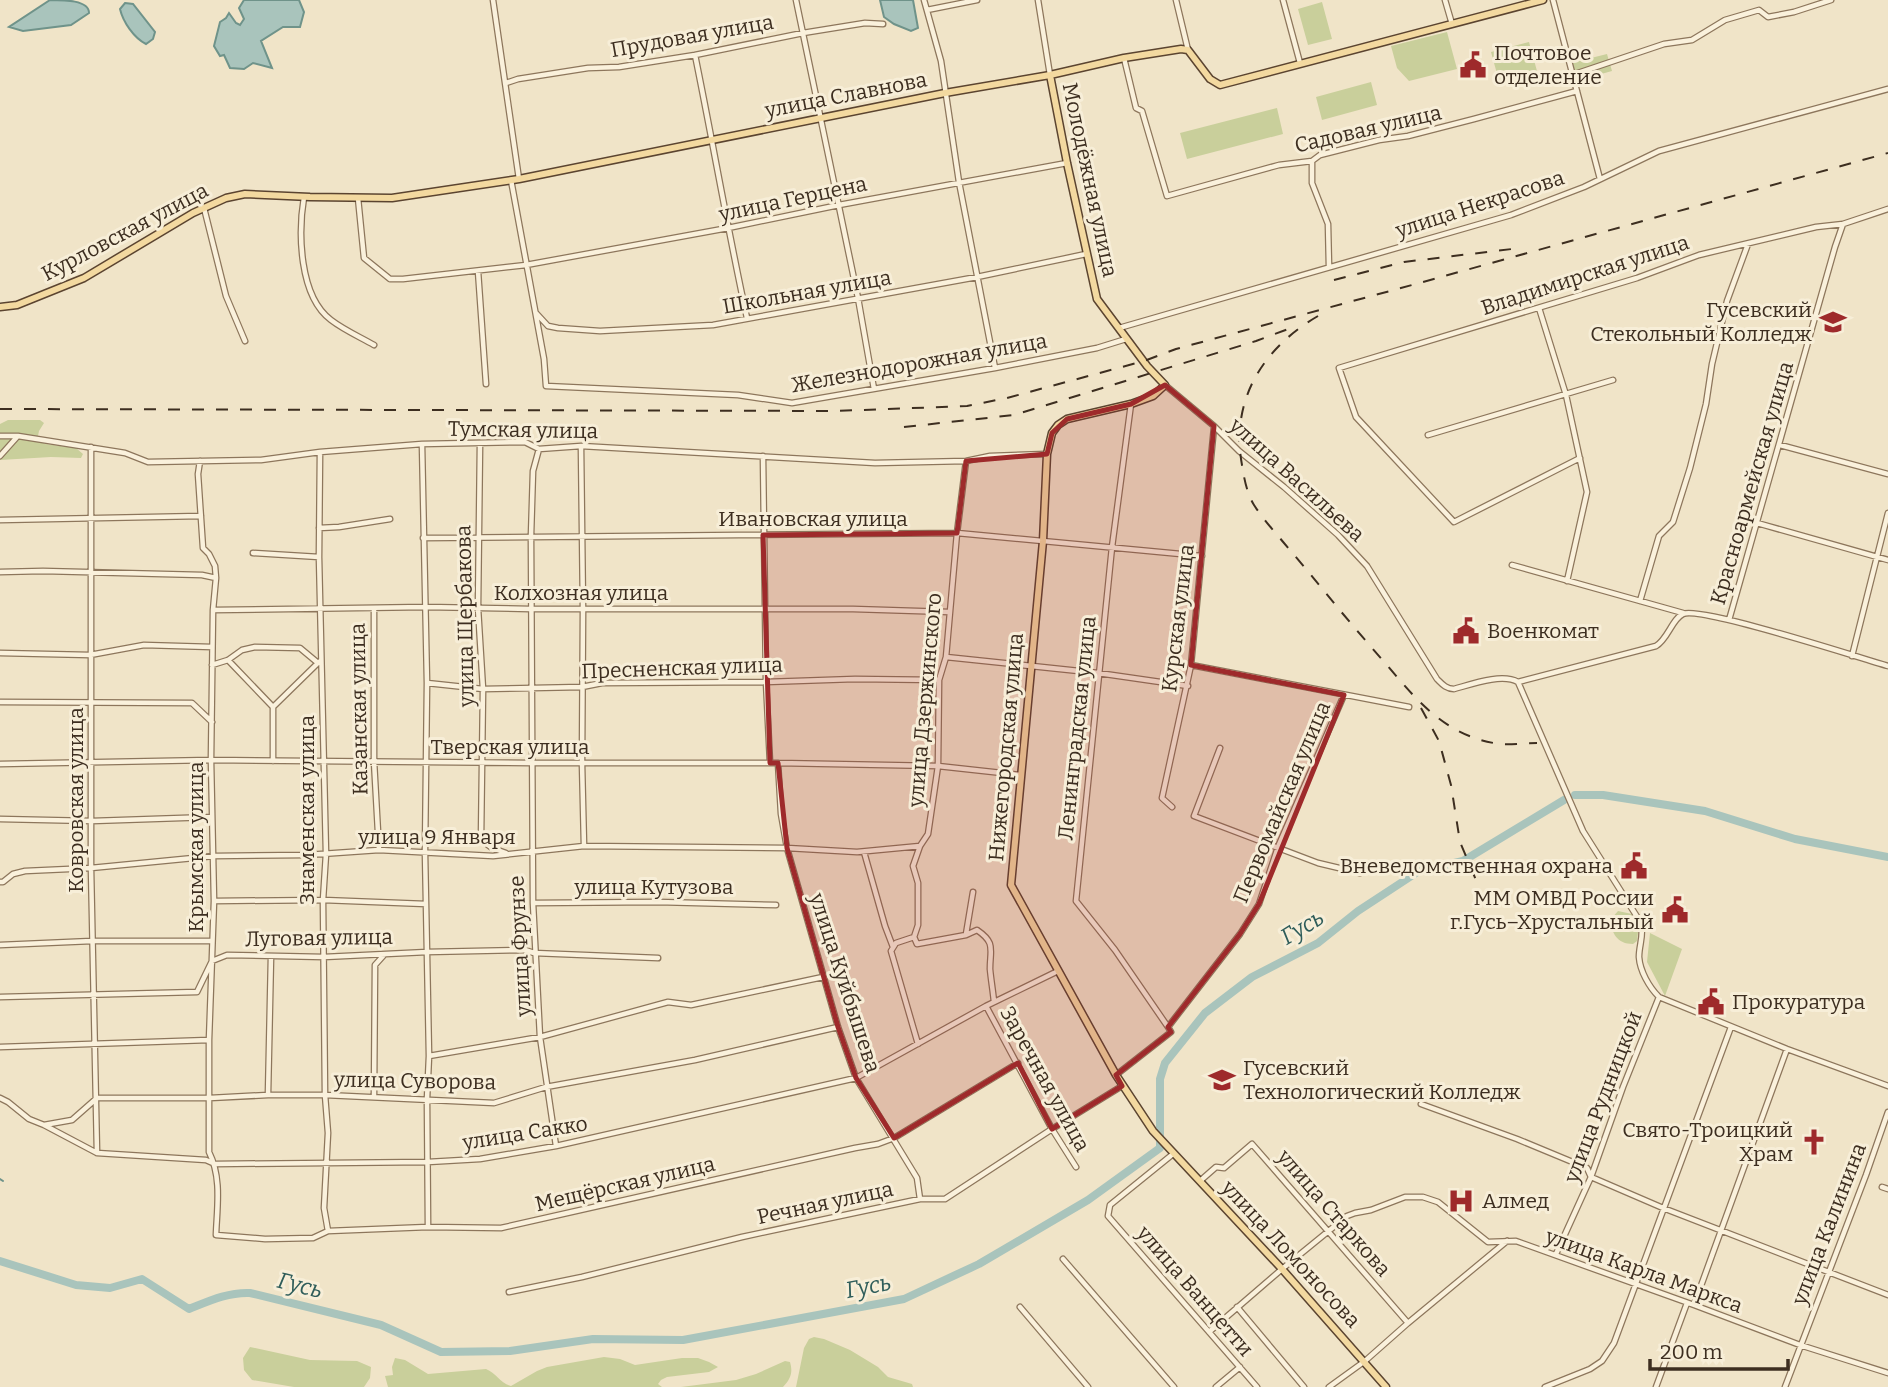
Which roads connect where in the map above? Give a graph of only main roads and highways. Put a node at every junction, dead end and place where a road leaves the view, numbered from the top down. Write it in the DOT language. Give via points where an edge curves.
graph roads {
  1 [pos="1543,0"];
  2 [pos="1050,75"];
  3 [pos="519,179"];
  4 [pos="0,307"];
  5 [pos="1165,385"];
  6 [pos="1167,1147"];
  7 [pos="1386,1387"];
  1 -- 2 [label="main road, улица Славнова" via="1220,85 1184,49"];
  2 -- 3 [label="main road, улица Славнова"];
  2 -- 5 [label="main road, Молодёжная улица" via="1097,299"];
  3 -- 4 [label="main road, Курловская улица" via="400,197 245,194 226,198 84,278 17,305"];
  5 -- 6 [label="main road, Нижегородская улица" via="1153,396 1131,404 1068,419 1052,433 1011,885 1122,1086"];
  6 -- 7 [label="main road, улица Ломоносова"];
}
